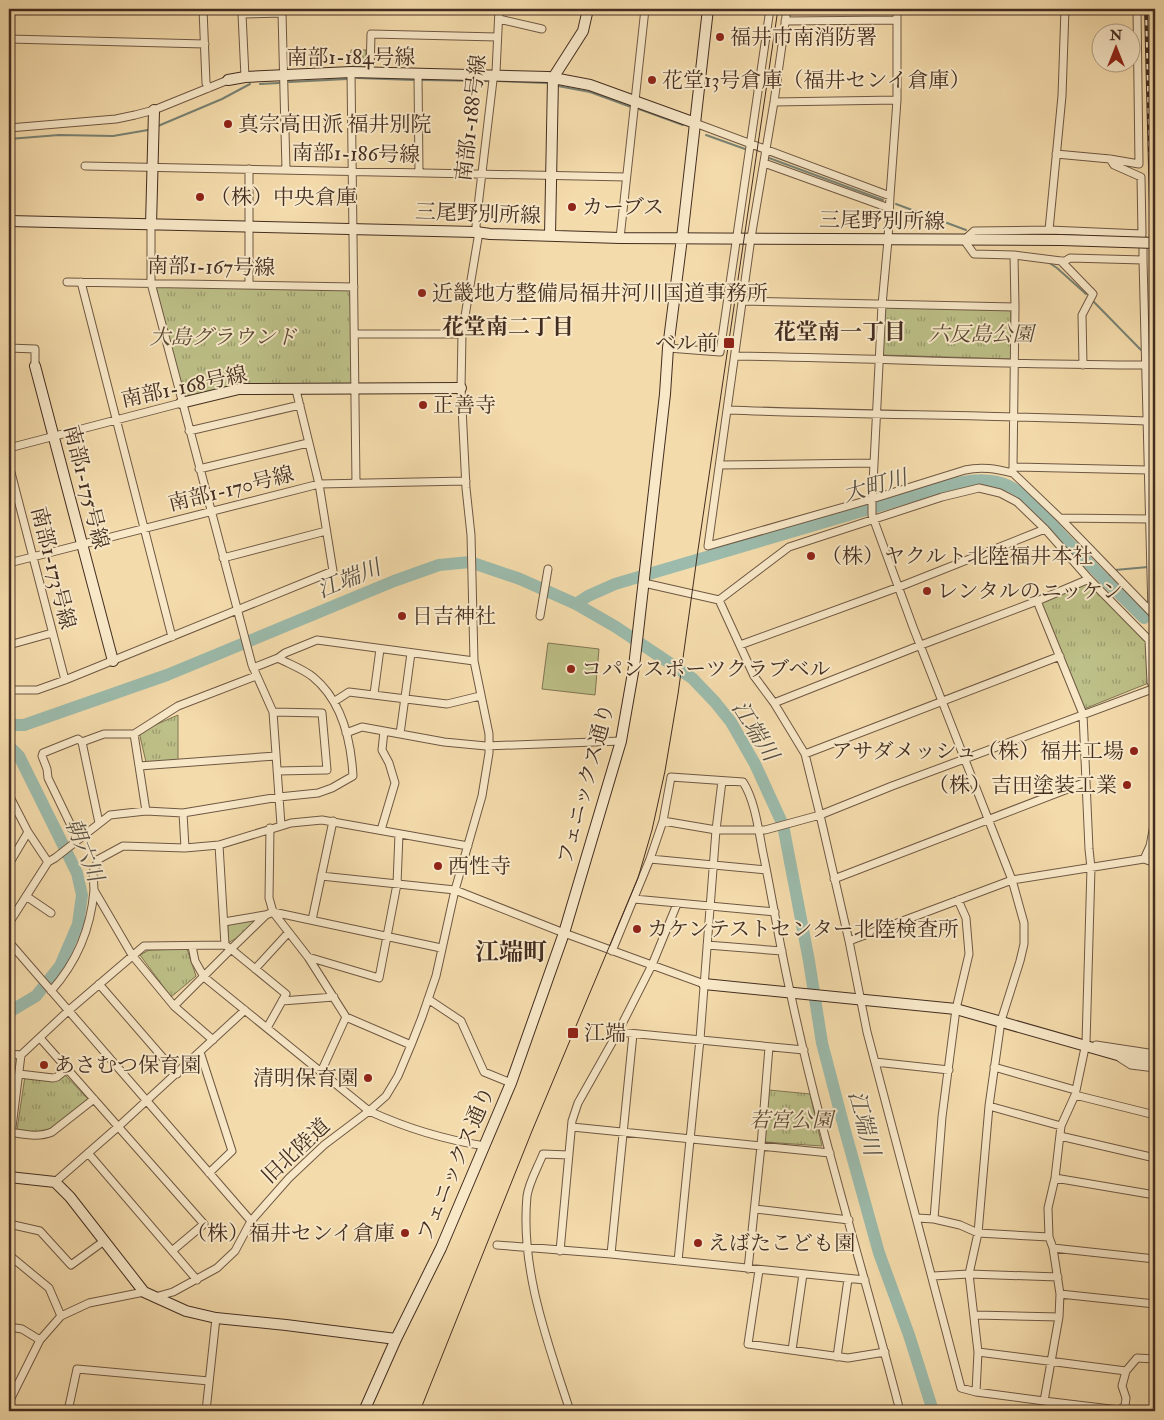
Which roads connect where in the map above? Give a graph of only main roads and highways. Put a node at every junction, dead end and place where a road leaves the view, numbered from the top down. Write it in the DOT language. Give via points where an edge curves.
graph roads {
  1 [pos="588,9"];
  2 [pos="708,9"];
  3 [pos="553,78"];
  4 [pos="228,80"];
  5 [pos="154,110"];
  6 [pos="695,123"];
  7 [pos="9,221"];
  8 [pos="151,225"];
  9 [pos="550,235"];
  10 [pos="682,238"];
  11 [pos="1155,243"];
  12 [pos="35,366"];
  13 [pos="461,388"];
  14 [pos="182,403"];
  15 [pos="112,661"];
  16 [pos="704,984"];
  17 [pos="1155,1061"];
  18 [pos="9,1178"];
  19 [pos="396,1339"];
  20 [pos="364,1411"];
  1 -- 3 [label="main road" via="583,31"];
  2 -- 6 [label="main road, フェニックス通り"];
  3 -- 4 [label="main road, 南部1-184号線" via="351,72"];
  3 -- 6 [label="main road, 南部1-184号線" via="590,85"];
  3 -- 9 [label="main road"];
  5 -- 8 [label="main road"];
  6 -- 10 [label="main road, フェニックス通り"];
  7 -- 8 [label="main road, 三尾野別所線"];
  8 -- 9 [label="main road, 三尾野別所線"];
  9 -- 10 [label="main road, 三尾野別所線"];
  10 -- 11 [label="main road, 三尾野別所線, bridge"];
  10 -- 19 [label="main road, フェニックス通り" via="634,667 621,741 564,933 511,1083 441,1248"];
  12 -- 15 [label="main road, 南部1-175号線"];
  13 -- 14 [label="main road, 南部1-168号線" via="239,390"];
  16 -- 17 [label="main road" via="956,1009 1115,1055"];
  18 -- 19 [label="main road" via="55,1182 149,1294 186,1311 216,1318"];
  19 -- 20 [label="main road, フェニックス通り"];
}
